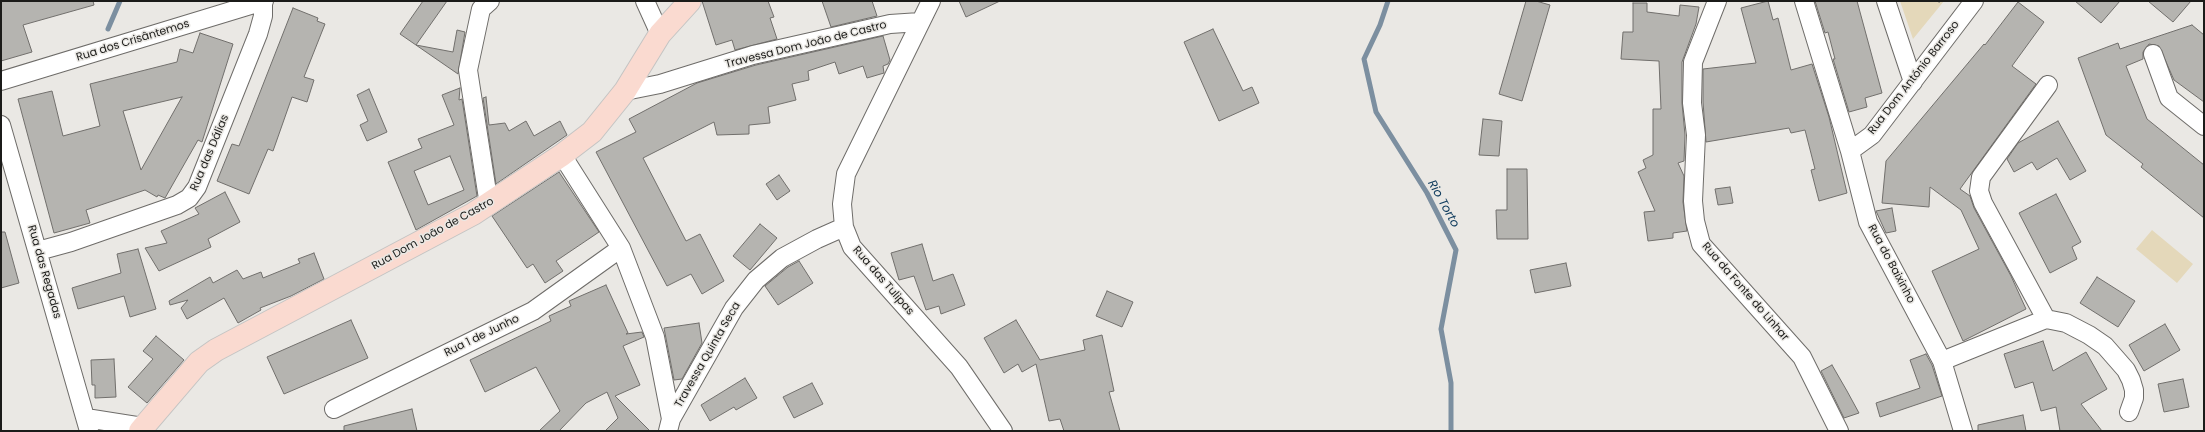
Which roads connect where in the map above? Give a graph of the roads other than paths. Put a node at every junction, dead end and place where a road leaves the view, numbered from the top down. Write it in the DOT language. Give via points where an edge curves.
graph roads {
  1 [pos="263,1"];
  2 [pos="490,1"];
  3 [pos="645,1"];
  4 [pos="690,1"];
  5 [pos="931,1"];
  6 [pos="1717,1"];
  7 [pos="1804,1"];
  8 [pos="1886,1"];
  9 [pos="1974,1"];
  10 [pos="920,22"];
  11 [pos="660,34"];
  12 [pos="2153,54"];
  13 [pos="1,81"];
  14 [pos="1913,82"];
  15 [pos="2048,85"];
  16 [pos="625,91"];
  17 [pos="1,125"];
  18 [pos="2204,126"];
  19 [pos="1850,151"];
  20 [pos="562,155"];
  21 [pos="489,205"];
  22 [pos="844,227"];
  23 [pos="621,248"];
  24 [pos="38,251"];
  25 [pos="2046,319"];
  26 [pos="1942,361"];
  27 [pos="334,409"];
  28 [pos="2129,412"];
  29 [pos="87,425"];
  30 [pos="669,425"];
  31 [pos="142,429"];
  32 [pos="1003,431"];
  33 [pos="1839,431"];
  34 [pos="1963,431"];
  1 -- 13 [label="street, Rua dos Crisântemos"];
  1 -- 24 [label="street, Rua das Dálias" via="263,16 258,34 197,187 189,198 72,242"];
  2 -- 21 [label="street" via="481,9 468,70"];
  3 -- 11 [label="street"];
  4 -- 11 [label="main road, Rua Dom João de Castro"];
  5 -- 10 [label="street, Rua das Tulipas"];
  6 -- 33 [label="street, Rua da Fonte do Linhar" via="1693,62 1692,103 1696,135 1693,201 1701,244 1802,358"];
  7 -- 19 [label="street, Rua do Baixinho"];
  8 -- 14 [label="street"];
  9 -- 14 [label="street, Rua Dom António Barroso"];
  10 -- 16 [label="street, Travessa Dom João de Castro" via="890,24 753,56 660,84"];
  10 -- 22 [label="street, Rua das Tulipas" via="846,174 842,204"];
  11 -- 16 [label="main road, Rua Dom João de Castro"];
  12 -- 18 [label="street" via="2169,98"];
  14 -- 19 [label="street, Rua Dom António Barroso" via="1872,135"];
  15 -- 25 [label="street" via="1981,177 1979,191 1983,203"];
  16 -- 20 [label="main road, Rua Dom João de Castro" via="592,132"];
  17 -- 24 [label="street, Rua das Regadas"];
  19 -- 26 [label="street, Rua do Baixinho" via="1868,222"];
  20 -- 21 [label="main road, Rua Dom João de Castro"];
  20 -- 23 [label="street"];
  21 -- 31 [label="main road, Rua Dom João de Castro" via="216,350 199,362"];
  22 -- 30 [label="street, Travessa Quinta Seca" via="782,258 756,280 734,308"];
  22 -- 32 [label="street, Rua das Tulipas" via="852,248 959,367"];
  23 -- 27 [label="street, Rua 1 de Junho" via="533,311"];
  23 -- 30 [label="street" via="655,338"];
  24 -- 29 [label="street, Rua das Regadas"];
  25 -- 26 [label="street"];
  25 -- 28 [label="street" via="2066,323 2089,335 2114,354 2131,380 2134,398"];
  26 -- 34 [label="street, Rua do Baixinho"];
  29 -- 31 [label="street, Rua das Regadas"];
}
